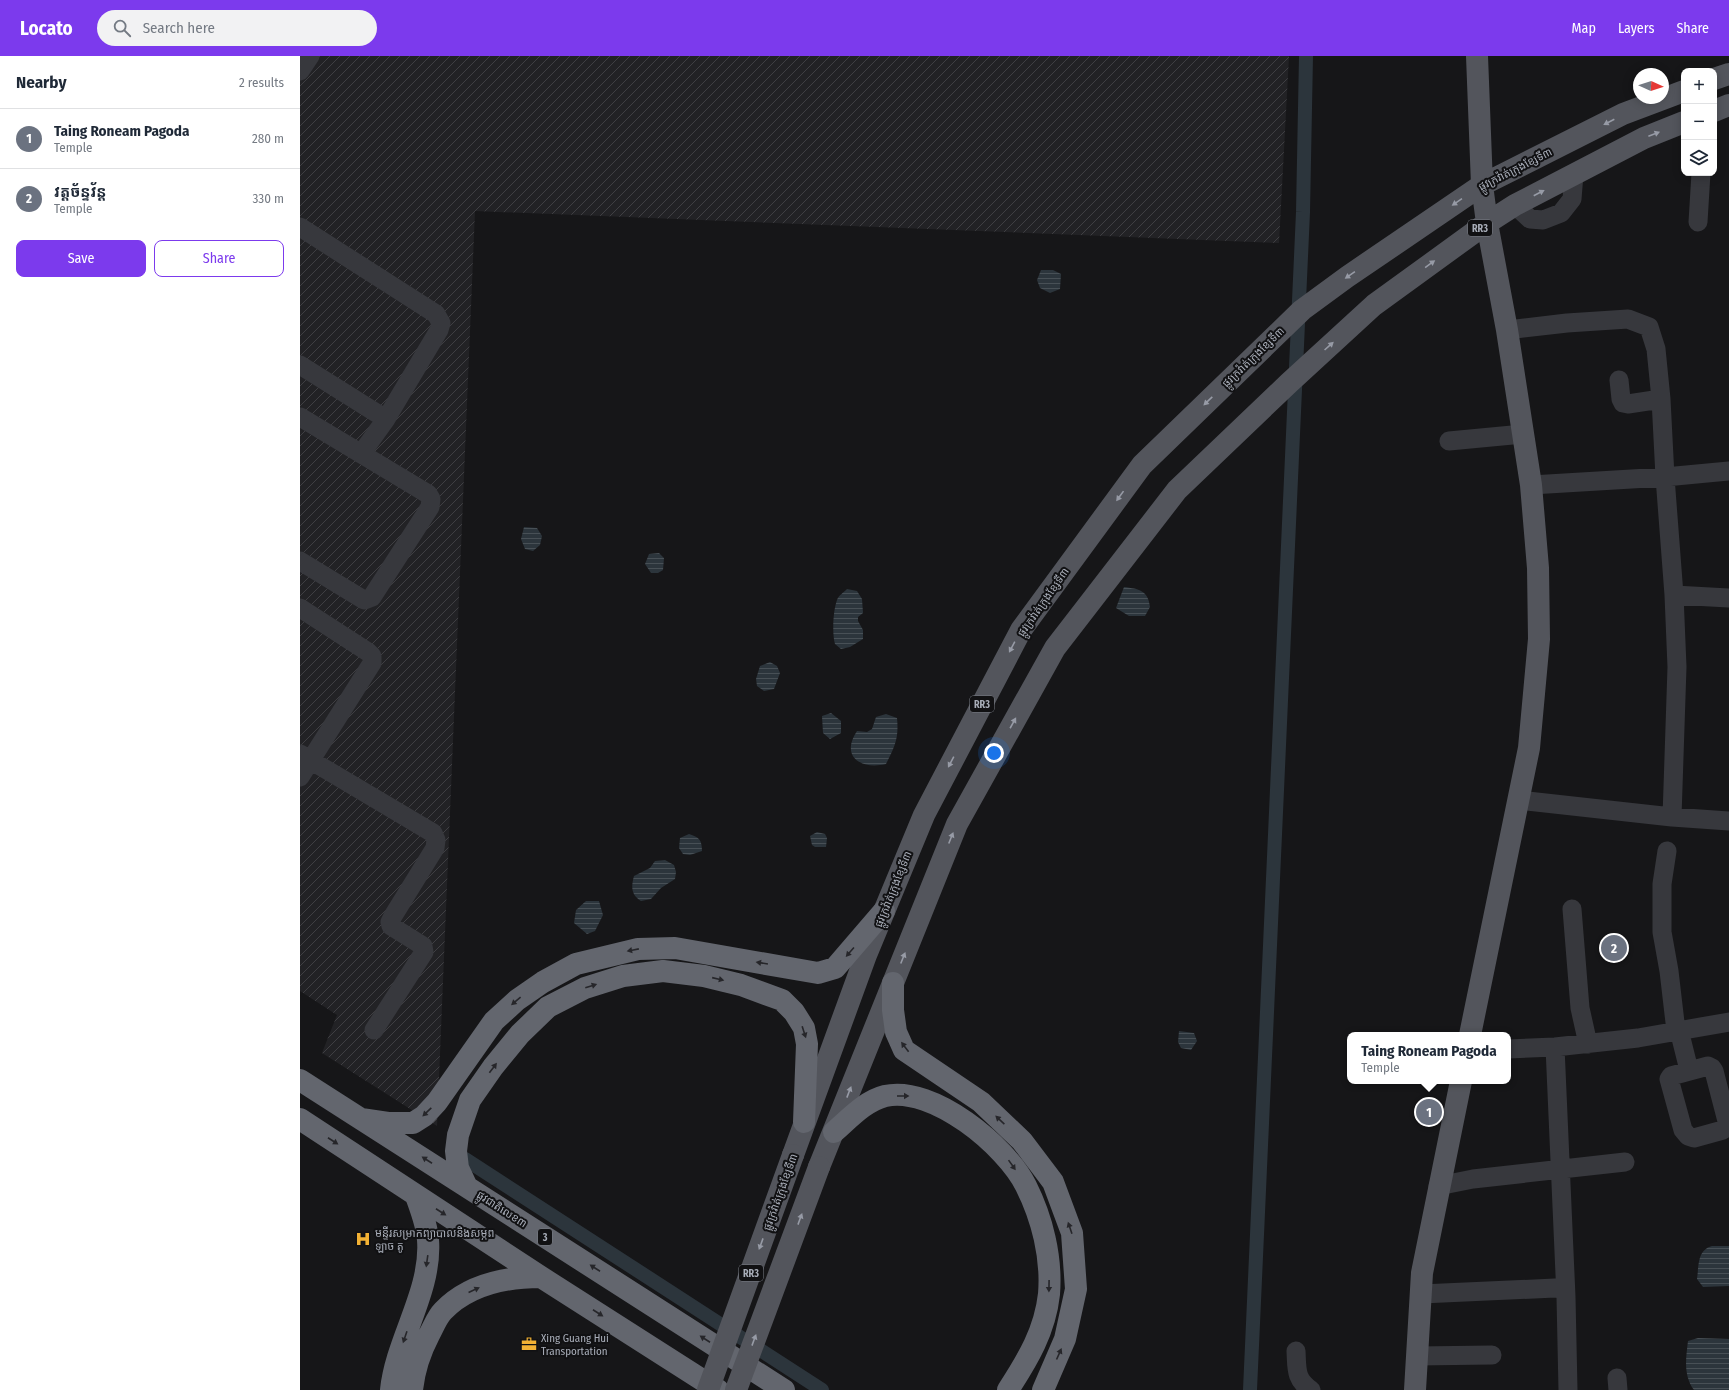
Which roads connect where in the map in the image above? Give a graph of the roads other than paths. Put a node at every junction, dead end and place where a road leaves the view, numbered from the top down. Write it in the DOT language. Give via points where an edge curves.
graph roads {
  1 [pos="310,56"];
  2 [pos="1477,56"];
  3 [pos="300,71"];
  4 [pos="1729,74"];
  5 [pos="1717,78"];
  6 [pos="1681,92"];
  7 [pos="1729,105"];
  8 [pos="1717,110"];
  9 [pos="1681,123"];
  10 [pos="1701,176"];
  11 [pos="1482,185"];
  12 [pos="1698,222"];
  13 [pos="1487,223"];
  14 [pos="300,227"];
  15 [pos="1507,330"];
  16 [pos="300,365"];
  17 [pos="1619,380"];
  18 [pos="1661,399"];
  19 [pos="300,417"];
  20 [pos="386,419"];
  21 [pos="1524,434"];
  22 [pos="1449,441"];
  23 [pos="361,454"];
  24 [pos="1729,471"];
  25 [pos="1665,477"];
  26 [pos="1531,485"];
  27 [pos="300,561"];
  28 [pos="1674,595"];
  29 [pos="1729,598"];
  30 [pos="300,608"];
  31 [pos="306,757"];
  32 [pos="300,777"];
  33 [pos="1518,800"];
  34 [pos="1672,817"];
  35 [pos="1729,821"];
  36 [pos="1667,851"];
  37 [pos="1572,909"];
  38 [pos="884,911"];
  39 [pos="893,983"];
  40 [pos="1729,1022"];
  41 [pos="374,1030"];
  42 [pos="1678,1031"];
  43 [pos="1471,1032"];
  44 [pos="1588,1044"];
  45 [pos="1554,1047"];
  46 [pos="1511,1049"];
  47 [pos="1689,1070"];
  48 [pos="303,1082"];
  49 [pos="1460,1084"];
  50 [pos="361,1119"];
  51 [pos="300,1120"];
  52 [pos="804,1122"];
  53 [pos="834,1132"];
  54 [pos="1625,1162"];
  55 [pos="1560,1168"];
  56 [pos="466,1186"];
  57 [pos="1438,1186"];
  58 [pos="416,1196"];
  59 [pos="541,1277"];
  60 [pos="1565,1290"];
  61 [pos="1420,1294"];
  62 [pos="1296,1351"];
  63 [pos="1492,1355"];
  64 [pos="1417,1356"];
  65 [pos="391,1390"];
  66 [pos="412,1390"];
  67 [pos="708,1390"];
  68 [pos="718,1390"];
  69 [pos="736,1390"];
  70 [pos="784,1390"];
  71 [pos="1008,1390"];
  72 [pos="1043,1390"];
  73 [pos="1311,1390"];
  74 [pos="1415,1390"];
  75 [pos="1568,1390"];
  1 -- 3 [label="street"];
  2 -- 11 [label="main road"];
  4 -- 5 [label="main road"];
  6 -- 11 [label="main road, ផ្លូវក្រវ៉ាត់ក្រុងខ្សែទី៣ / RR3, one-way" via="1623,114"];
  7 -- 8 [label="main road"];
  13 -- 9 [label="main road, RR3, one-way" via="1574,174 1644,138"];
  10 -- 12 [label="street"];
  11 -- 13 [label="main road"];
  11 -- 38 [label="main road, ផ្លូវក្រវ៉ាត់ក្រុងខ្សែទី៣ / RR3, one-way" via="1302,310 1142,465 1021,630 924,815"];
  13 -- 15 [label="main road"];
  39 -- 13 [label="main road, RR3, one-way" via="957,824 1055,648 1177,490 1374,305"];
  14 -- 20 [label="street" via="436,314 441,323"];
  15 -- 18 [label="street" via="1628,319 1649,327 1656,349"];
  15 -- 21 [label="main road"];
  16 -- 20 [label="street"];
  17 -- 18 [label="street" via="1623,403"];
  18 -- 25 [label="street"];
  19 -- 23 [label="street"];
  20 -- 23 [label="street"];
  21 -- 22 [label="street"];
  21 -- 26 [label="main road"];
  23 -- 27 [label="street" via="428,494 431,500 430,508 372,597 364,600"];
  24 -- 25 [label="street"];
  25 -- 26 [label="street"];
  25 -- 28 [label="street"];
  26 -- 33 [label="main road" via="1538,568 1540,639 1529,748"];
  28 -- 29 [label="street"];
  28 -- 34 [label="street" via="1677,667"];
  30 -- 31 [label="street" via="372,656 372,663"];
  31 -- 32 [label="street"];
  31 -- 41 [label="street" via="433,833 436,840 435,848 390,922 391,926 423,946 424,952"];
  33 -- 34 [label="street"];
  33 -- 43 [label="main road"];
  34 -- 35 [label="street"];
  36 -- 42 [label="street" via="1662,884 1662,932"];
  37 -- 44 [label="street" via="1580,1008"];
  38 -- 50 [label="highway, one-way" via="835,968 818,973 676,948 638,949 576,964 517,1000 494,1021 437,1102 424,1116 413,1123"];
  38 -- 52 [label="main road, ផ្លូវក្រវ៉ាត់ក្រុងខ្សែទី៣ / RR3"];
  53 -- 39 [label="main road, RR3, one-way"];
  72 -- 39 [label="highway, one-way" via="1065,1339 1076,1289 1072,1232 1053,1182 1022,1141 980,1102 904,1050 896,1032 892,1010"];
  40 -- 42 [label="street"];
  42 -- 44 [label="street"];
  42 -- 47 [label="street"];
  44 -- 45 [label="street"];
  45 -- 46 [label="street"];
  45 -- 55 [label="street"];
  48 -- 50 [label="highway, ផ្លូវជាតិលេខ៣ / 3"];
  49 -- 57 [label="main road"];
  56 -- 50 [label="highway, ផ្លូវជាតិលេខ៣ / 3, one-way"];
  51 -- 58 [label="highway, one-way"];
  56 -- 52 [label="highway, one-way" via="458,1168 458,1135 470,1100 493,1067 520,1034 548,1007 584,988 623,976 663,971 704,976 741,985 782,1000 794,1012 804,1028 807,1044"];
  52 -- 67 [label="main road, ផ្លូវក្រវ៉ាត់ក្រុងខ្សែទី៣ / RR3, one-way, bridge"];
  69 -- 53 [label="main road, RR3, one-way, bridge"];
  53 -- 71 [label="highway, one-way" via="869,1103 886,1096 907,1095 926,1099 965,1121 1009,1160 1026,1185 1046,1241 1049,1292 1046,1313 1033,1350"];
  54 -- 55 [label="street"];
  55 -- 57 [label="street"];
  55 -- 60 [label="street"];
  70 -- 56 [label="highway, ផ្លូវជាតិលេខ៣ / 3, one-way"];
  57 -- 61 [label="main road"];
  58 -- 59 [label="highway, one-way"];
  58 -- 65 [label="highway, one-way" via="425,1223 428,1255 425,1276 402,1346"];
  66 -- 59 [label="highway, one-way" via="414,1374 426,1342 442,1312 464,1295 482,1286 501,1280"];
  59 -- 68 [label="highway, one-way"];
  60 -- 61 [label="street" via="1555,1288"];
  60 -- 75 [label="street"];
  61 -- 64 [label="main road"];
  62 -- 73 [label="street" via="1298,1375 1302,1384"];
  63 -- 64 [label="street"];
  64 -- 74 [label="main road"];
}
